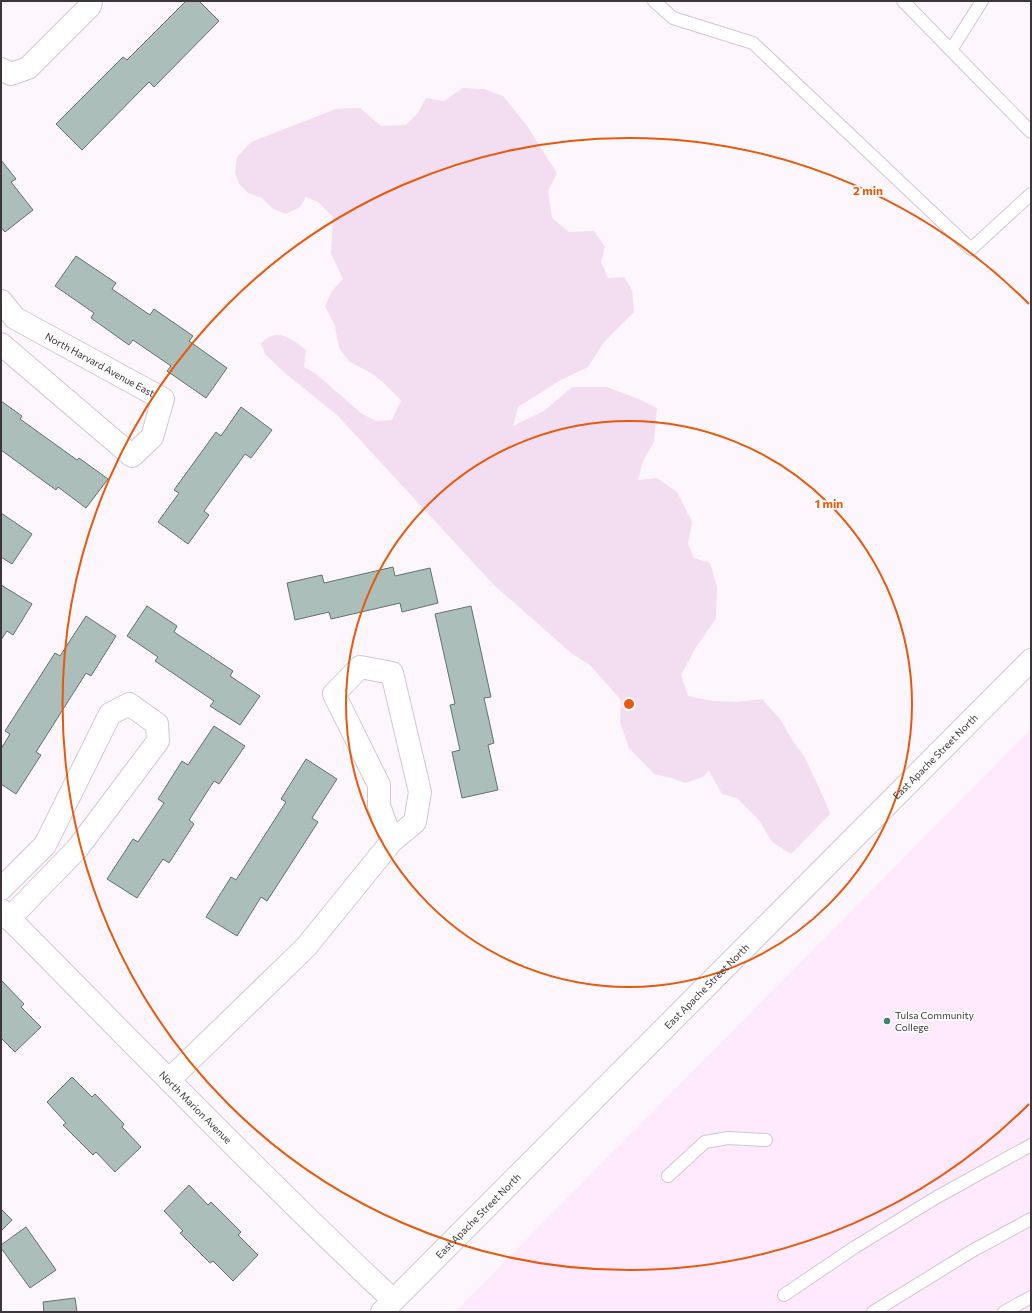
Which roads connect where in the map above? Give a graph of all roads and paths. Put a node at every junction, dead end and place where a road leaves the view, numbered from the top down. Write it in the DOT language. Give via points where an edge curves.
graph roads {
  1 [pos="91,1"];
  2 [pos="654,1"];
  3 [pos="903,1"];
  4 [pos="982,1"];
  5 [pos="951,50"];
  6 [pos="1,69"];
  7 [pos="1031,132"];
  8 [pos="1031,194"];
  9 [pos="1,301"];
  10 [pos="1,344"];
  11 [pos="1031,660"];
  12 [pos="392,841"];
  13 [pos="1,889"];
  14 [pos="5,915"];
  15 [pos="169,1080"];
  16 [pos="766,1140"];
  17 [pos="1031,1145"];
  18 [pos="668,1176"];
  19 [pos="1031,1219"];
  20 [pos="784,1295"];
  21 [pos="1031,1297"];
  22 [pos="387,1306"];
  23 [pos="873,1312"];
  24 [pos="1004,1312"];
  1 -- 6 [label="street" via="90,6 28,68 11,74"];
  2 -- 8 [label="lane" via="673,18 753,43 971,249"];
  3 -- 5 [label="lane"];
  4 -- 5 [label="lane"];
  5 -- 7 [label="lane"];
  9 -- 10 [label="street, North Harvard Avenue East" via="15,318 163,399 152,437 132,456"];
  11 -- 22 [label="street, East Apache Street North"];
  12 -- 12 [label="street" via="415,822 420,792 392,673 360,667 334,694 379,785 379,806"];
  12 -- 15 [label="street" via="306,947"];
  13 -- 14 [label="street" via="45,844 110,714 129,704 157,724 158,741 77,849"];
  14 -- 15 [label="street, North Marion Avenue"];
  15 -- 22 [label="street, North Marion Avenue" via="348,1258"];
  16 -- 18 [label="lane" via="728,1138 705,1142"];
  17 -- 20 [label="lane" via="937,1196"];
  19 -- 23 [label="lane" via="972,1251"];
  21 -- 24 [label="lane"];
}
